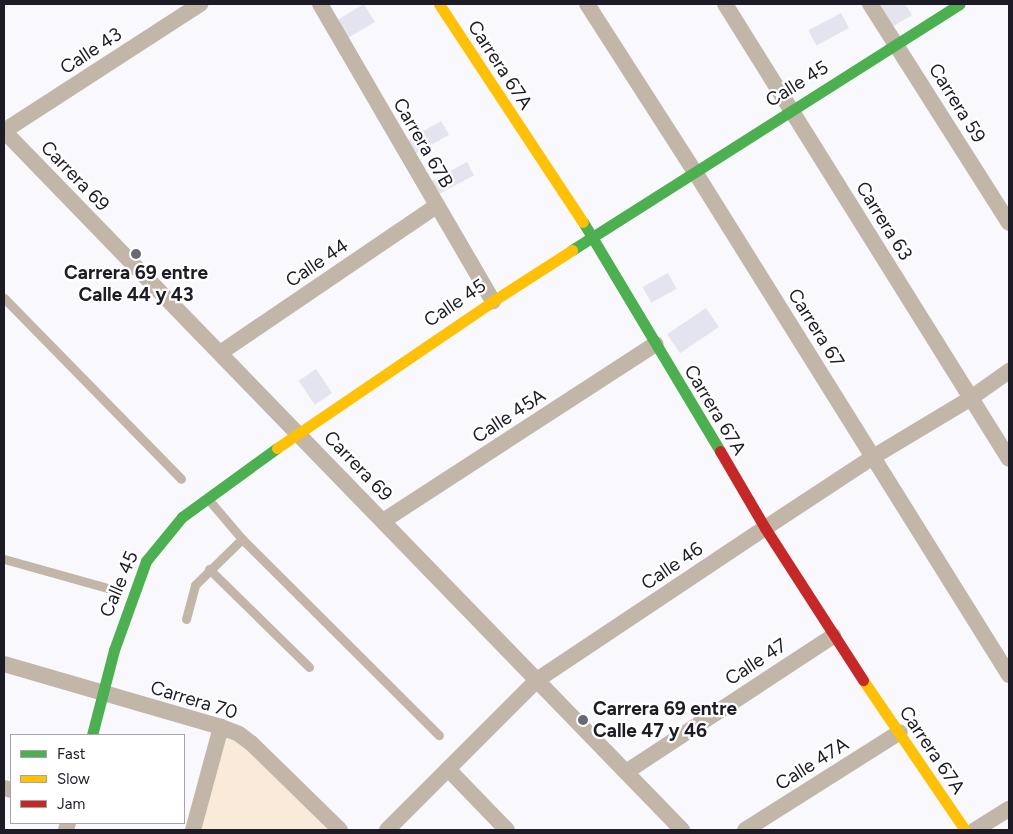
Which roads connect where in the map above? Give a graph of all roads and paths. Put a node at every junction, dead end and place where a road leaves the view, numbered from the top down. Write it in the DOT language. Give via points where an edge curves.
graph roads {
  1 [pos="200,4"];
  2 [pos="320,4"];
  3 [pos="439,4"];
  4 [pos="587,4"];
  5 [pos="726,4"];
  6 [pos="870,4"];
  7 [pos="960,4"];
  8 [pos="896,44"];
  9 [pos="792,110"];
  10 [pos="4,131"];
  11 [pos="696,172"];
  12 [pos="436,206"];
  13 [pos="1009,223"];
  14 [pos="593,237"];
  15 [pos="4,298"];
  16 [pos="493,301"];
  17 [pos="656,344"];
  18 [pos="220,353"];
  19 [pos="1009,371"];
  20 [pos="971,398"];
  21 [pos="297,433"];
  22 [pos="873,457"];
  23 [pos="1009,459"];
  24 [pos="181,479"];
  25 [pos="208,499"];
  26 [pos="383,521"];
  27 [pos="765,528"];
  28 [pos="242,539"];
  29 [pos="4,559"];
  30 [pos="209,569"];
  31 [pos="108,588"];
  32 [pos="186,619"];
  33 [pos="833,636"];
  34 [pos="4,664"];
  35 [pos="309,667"];
  36 [pos="1009,675"];
  37 [pos="537,680"];
  38 [pos="103,694"];
  39 [pos="222,727"];
  40 [pos="900,732"];
  41 [pos="92,734"];
  42 [pos="439,735"];
  43 [pos="448,769"];
  44 [pos="626,772"];
  45 [pos="1009,809"];
  46 [pos="193,830"];
  47 [pos="340,830"];
  48 [pos="387,830"];
  49 [pos="507,830"];
  50 [pos="682,830"];
  51 [pos="745,830"];
  52 [pos="965,830"];
  53 [pos="975,830"];
  1 -- 10 [label="street, Calle 43"];
  2 -- 12 [label="street, Carrera 67B"];
  3 -- 14 [label="street, Carrera 67A"];
  4 -- 11 [label="street, Carrera 67"];
  5 -- 9 [label="street, Carrera 63"];
  6 -- 8 [label="street, Carrera 59"];
  7 -- 8 [label="street, Calle 45"];
  8 -- 9 [label="street, Calle 45"];
  8 -- 13 [label="street, Carrera 59"];
  9 -- 11 [label="street, Calle 45"];
  9 -- 20 [label="street, Carrera 63"];
  10 -- 18 [label="street, Carrera 69"];
  11 -- 14 [label="street, Calle 45"];
  11 -- 22 [label="street, Carrera 67"];
  12 -- 16 [label="street, Carrera 67B"];
  12 -- 18 [label="street, Calle 44"];
  14 -- 16 [label="street, Calle 45"];
  14 -- 17 [label="street, Carrera 67A"];
  15 -- 24 [label="lane"];
  16 -- 21 [label="street, Calle 45"];
  17 -- 26 [label="street, Calle 45A"];
  17 -- 27 [label="street, Carrera 67A"];
  18 -- 21 [label="street, Carrera 69"];
  19 -- 20 [label="street, Calle 46"];
  20 -- 22 [label="street, Calle 46"];
  20 -- 23 [label="street, Carrera 63"];
  21 -- 25 [label="street, Calle 45"];
  21 -- 26 [label="street, Carrera 69"];
  22 -- 27 [label="street, Calle 46"];
  22 -- 36 [label="street, Carrera 67"];
  25 -- 28 [label="lane"];
  25 -- 38 [label="street, Calle 45" via="182,517 146,561 114,650"];
  26 -- 37 [label="street, Carrera 69"];
  27 -- 33 [label="street, Carrera 67A"];
  27 -- 37 [label="street, Calle 46"];
  28 -- 30 [label="lane"];
  28 -- 42 [label="lane"];
  29 -- 31 [label="lane"];
  30 -- 32 [label="lane" via="195,585"];
  30 -- 35 [label="lane"];
  33 -- 40 [label="street, Carrera 67A"];
  33 -- 44 [label="street, Calle 47"];
  34 -- 38 [label="street, Carrera 70"];
  37 -- 43 [label="street, Calle 46"];
  37 -- 44 [label="street, Carrera 69"];
  38 -- 39 [label="street, Carrera 70"];
  38 -- 41 [label="street, Calle 45"];
  39 -- 46 [label="street"];
  39 -- 47 [label="street, Carrera 70" via="251,743"];
  40 -- 51 [label="street, Calle 47A"];
  40 -- 52 [label="street, Carrera 67A"];
  43 -- 48 [label="street, Calle 46"];
  43 -- 49 [label="street"];
  44 -- 50 [label="street, Carrera 69"];
  45 -- 53 [label="street"];
}
